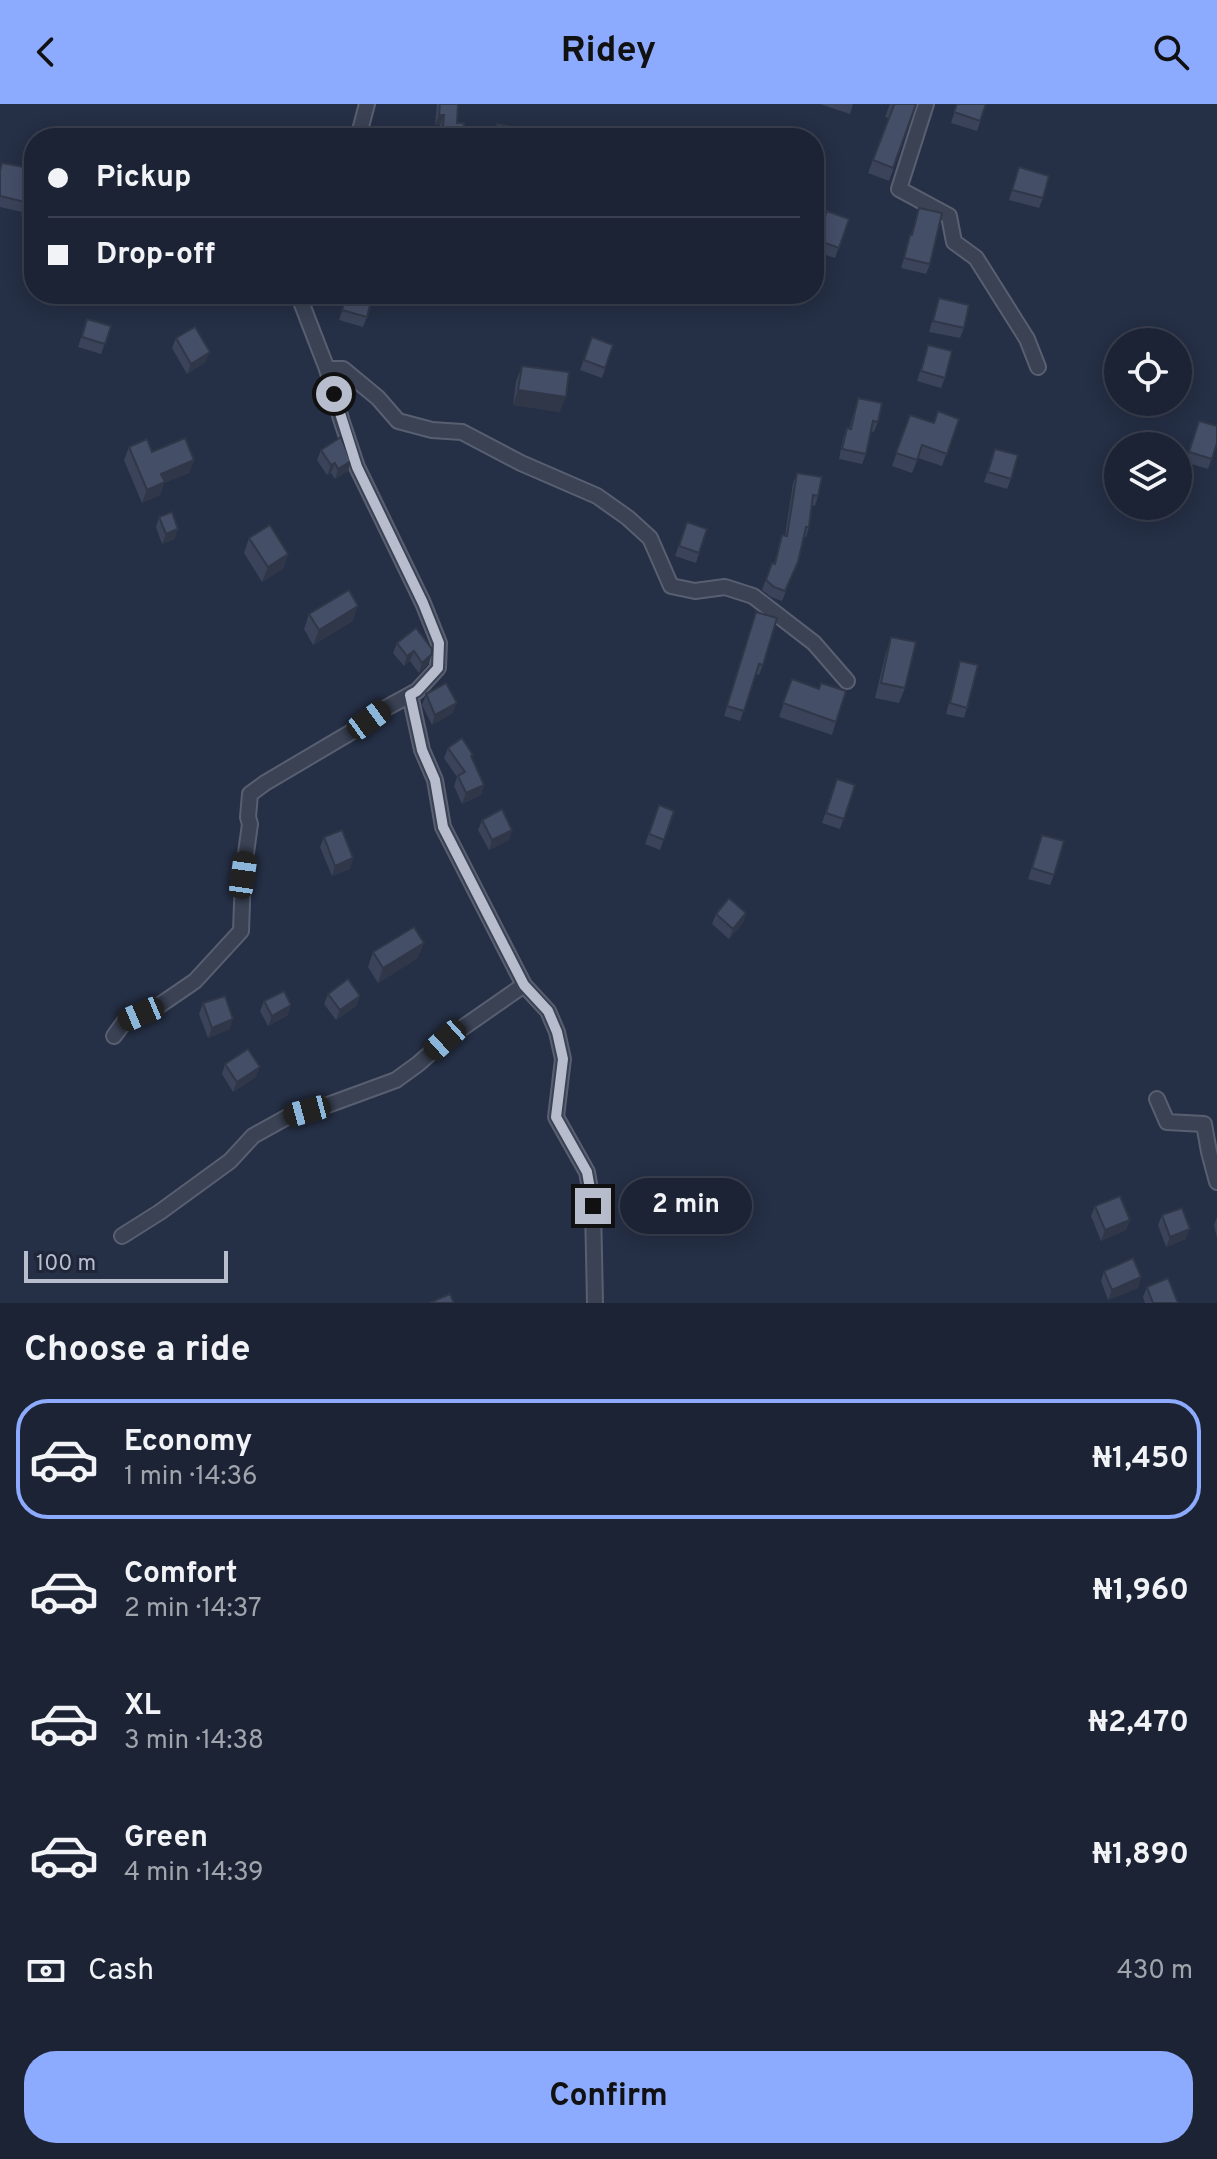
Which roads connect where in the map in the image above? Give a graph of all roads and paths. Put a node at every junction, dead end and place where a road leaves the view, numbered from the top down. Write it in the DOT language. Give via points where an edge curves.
graph roads {
  1 [pos="367,104"];
  2 [pos="926,104"];
  3 [pos="361,128"];
  4 [pos="302,304"];
  5 [pos="1038,367"];
  6 [pos="327,369"];
  7 [pos="847,681"];
  8 [pos="410,695"];
  9 [pos="524,985"];
  10 [pos="114,1036"];
  11 [pos="1157,1099"];
  12 [pos="1217,1182"];
  13 [pos="122,1236"];
  14 [pos="595,1303"];
  1 -- 3 [label="street"];
  2 -- 5 [label="street" via="899,189 949,216 954,242 976,258 1027,339"];
  4 -- 6 [label="street"];
  6 -- 7 [label="street" via="343,369 398,421 462,432 597,496 650,538 671,586 695,591 725,587 753,596 814,643"];
  6 -- 8 [label="street" via="357,467 439,643 438,668"];
  8 -- 9 [label="street" via="443,827"];
  8 -- 10 [label="street" via="250,794 241,931 195,981 125,1021"];
  9 -- 13 [label="street" via="396,1080 289,1116 253,1136 230,1161"];
  9 -- 14 [label="street" via="548,1011 557,1032 563,1059 556,1117 587,1172"];
  11 -- 12 [label="street" via="1167,1122 1204,1124"];
}
